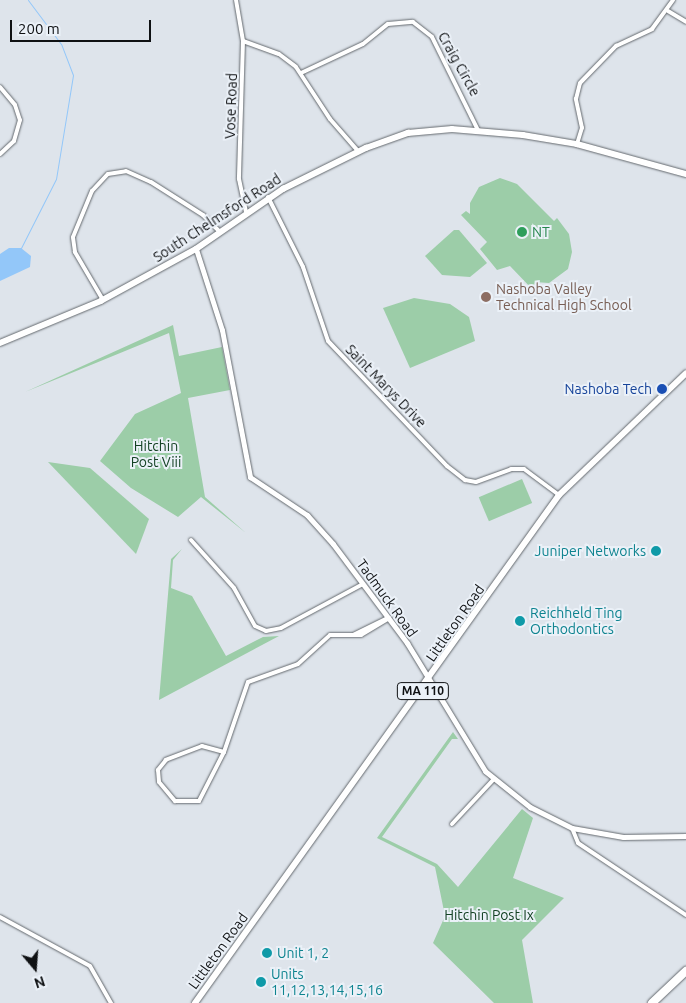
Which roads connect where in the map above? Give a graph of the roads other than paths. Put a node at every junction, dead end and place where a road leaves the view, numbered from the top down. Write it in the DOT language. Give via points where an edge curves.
graph roads {
  1 [pos="236,0"];
  2 [pos="673,0"];
  3 [pos="668,11"];
  4 [pos="686,22"];
  5 [pos="243,41"];
  6 [pos="301,72"];
  7 [pos="0,87"];
  8 [pos="478,130"];
  9 [pos="577,144"];
  10 [pos="358,151"];
  11 [pos="0,154"];
  12 [pos="686,174"];
  13 [pos="268,197"];
  14 [pos="246,213"];
  15 [pos="220,232"];
  16 [pos="196,249"];
  17 [pos="103,300"];
  18 [pos="0,343"];
  19 [pos="686,373"];
  20 [pos="560,495"];
  21 [pos="191,540"];
  22 [pos="363,584"];
  23 [pos="389,618"];
  24 [pos="429,682"];
  25 [pos="224,752"];
  26 [pos="494,780"];
  27 [pos="452,824"];
  28 [pos="572,828"];
  29 [pos="686,836"];
  30 [pos="686,915"];
  31 [pos="0,917"];
  32 [pos="686,972"];
  33 [pos="112,1003"];
  34 [pos="195,1003"];
  35 [pos="652,1003"];
  1 -- 5 [label="street, Vose Road"];
  2 -- 3 [label="street"];
  3 -- 4 [label="street"];
  3 -- 9 [label="street" via="652,29 609,52 580,83 576,100 582,128"];
  5 -- 6 [label="street" via="279,54"];
  5 -- 14 [label="street, Vose Road" via="240,179"];
  6 -- 8 [label="street, Craig Circle" via="363,44 388,24 413,22 432,37"];
  6 -- 10 [label="street" via="330,119"];
  7 -- 11 [label="street" via="16,105 20,120 14,141"];
  8 -- 9 [label="main road, South Chelmsford Road"];
  8 -- 10 [label="main road, South Chelmsford Road" via="422,130"];
  9 -- 12 [label="main road, South Chelmsford Road"];
  10 -- 13 [label="main road, South Chelmsford Road"];
  13 -- 14 [label="main road, South Chelmsford Road"];
  13 -- 20 [label="street, Saint Marys Drive" via="303,267 328,341 447,466 465,480 476,482 511,469 524,470"];
  14 -- 15 [label="main road, South Chelmsford Road"];
  15 -- 16 [label="main road, South Chelmsford Road"];
  15 -- 17 [label="street" via="165,189 126,171 108,174 92,191 73,237 76,252"];
  16 -- 17 [label="main road, South Chelmsford Road"];
  16 -- 22 [label="street, Tadmuck Road" via="222,330 250,477 316,523"];
  17 -- 18 [label="main road, South Chelmsford Road"];
  19 -- 20 [label="main road, Littleton Road / MA 110"];
  20 -- 24 [label="main road, Littleton Road / MA 110"];
  21 -- 22 [label="street" via="234,588 255,626 266,632 281,628"];
  22 -- 23 [label="street, Tadmuck Road"];
  23 -- 24 [label="street, Tadmuck Road"];
  23 -- 25 [label="street" via="363,635 330,636 301,662 251,680"];
  24 -- 26 [label="street, Tadmuck Road"];
  24 -- 34 [label="main road, Littleton Road / MA 110"];
  25 -- 25 [label="street" via="202,746 166,760 158,770 159,782 172,800 196,803 204,795"];
  26 -- 27 [label="street"];
  26 -- 28 [label="street, Tadmuck Road" via="546,818"];
  28 -- 29 [label="street, Tadmuck Road" via="623,837"];
  28 -- 30 [label="street" via="578,843"];
  31 -- 33 [label="street" via="90,966"];
  32 -- 35 [label="highway"];
}
